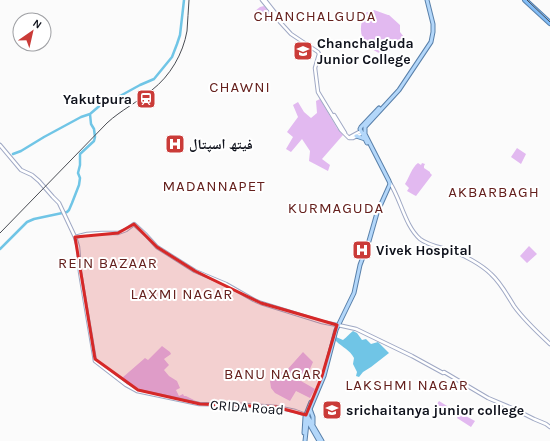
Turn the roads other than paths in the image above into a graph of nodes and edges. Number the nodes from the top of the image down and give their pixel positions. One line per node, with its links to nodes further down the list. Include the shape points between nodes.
1 (264, 0): 6 (main road, via 292,33 320,53 317,68 319,92); 6 (main road, via 291,34 318,52 315,68 318,92)
2 (427, 0): 7 (main road, via 430,39 397,90 362,127); 7 (main road, via 433,24 431,42 399,90)
3 (526, 0): 4 (highway); 5 (highway)
4 (550, 20)
5 (550, 23)
6 (343, 131): 7 (main road, via 350,137); 8 (main road, via 349,138)
7 (363, 131): 8 (main road); 9 (main road); 11 (main road)
8 (356, 136): 9 (main road)
9 (365, 139): 11 (main road)
10 (0, 145): 12 (main road, via 21,170 39,181 59,203)
11 (389, 183): 13 (main road, via 352,295); 14 (main road, via 415,234 423,241 453,251 480,265 502,286 514,307)
12 (75, 237): 13 (main road, via 94,233 118,233 134,224 157,247 195,271 226,284 254,300); 17 (main road, CRIDA Road, via 95,361 135,389 200,404 276,407)
13 (337, 325): 15 (main road); 19 (main road, via 356,329 444,372 488,398)
14 (550, 344)
15 (326, 365): 16 (main road); 17 (main road)
16 (310, 409): 17 (main road); 18 (main road)
17 (307, 416): 18 (main road); 20 (main road); 21 (main road)
18 (313, 426): 21 (main road)
19 (550, 427)
20 (304, 441)
21 (320, 441)

